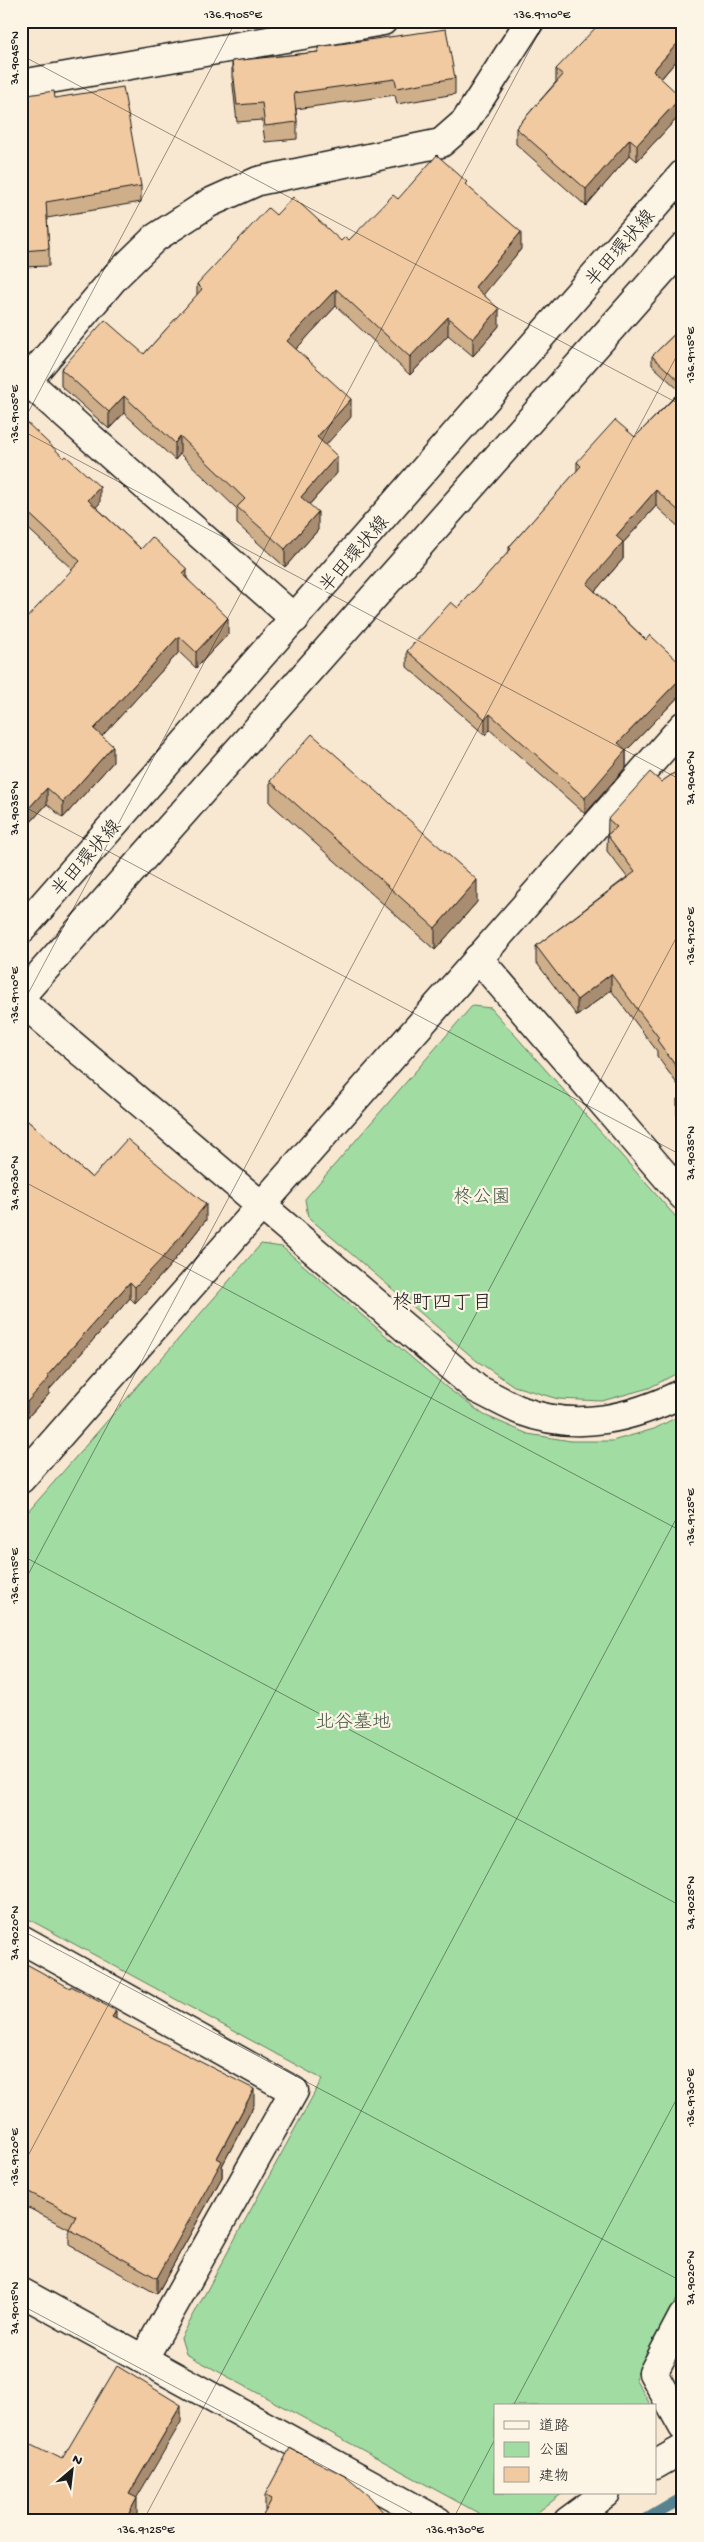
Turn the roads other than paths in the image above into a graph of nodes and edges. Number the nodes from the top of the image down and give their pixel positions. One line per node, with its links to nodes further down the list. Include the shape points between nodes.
1 (383, 21): 3 (street)
2 (530, 21): 6 (street, via 464,122 441,143 258,181 209,203 155,238 122,270)
3 (21, 84)
4 (683, 174): 7 (street, 半田環状線)
5 (683, 247): 11 (street)
6 (24, 384): 7 (street)
7 (294, 619): 9 (street, 半田環状線)
8 (683, 726): 10 (street)
9 (21, 930)
10 (478, 958): 13 (street); 14 (street)
11 (21, 996)
12 (21, 1000): 14 (street)
13 (683, 1196)
14 (260, 1206): 15 (street, via 477,1389 523,1412 577,1423 630,1415); 16 (street)
15 (683, 1392)
16 (21, 1479)
17 (21, 1939): 20 (street, via 294,2090)
18 (21, 2292): 20 (street)
19 (683, 2316): 21 (street, via 653,2374)
20 (144, 2358): 25 (street)
21 (683, 2427)
22 (683, 2450): 23 (street)
23 (656, 2464)
24 (605, 2494): 26 (street)
25 (438, 2521)
26 (568, 2521)

